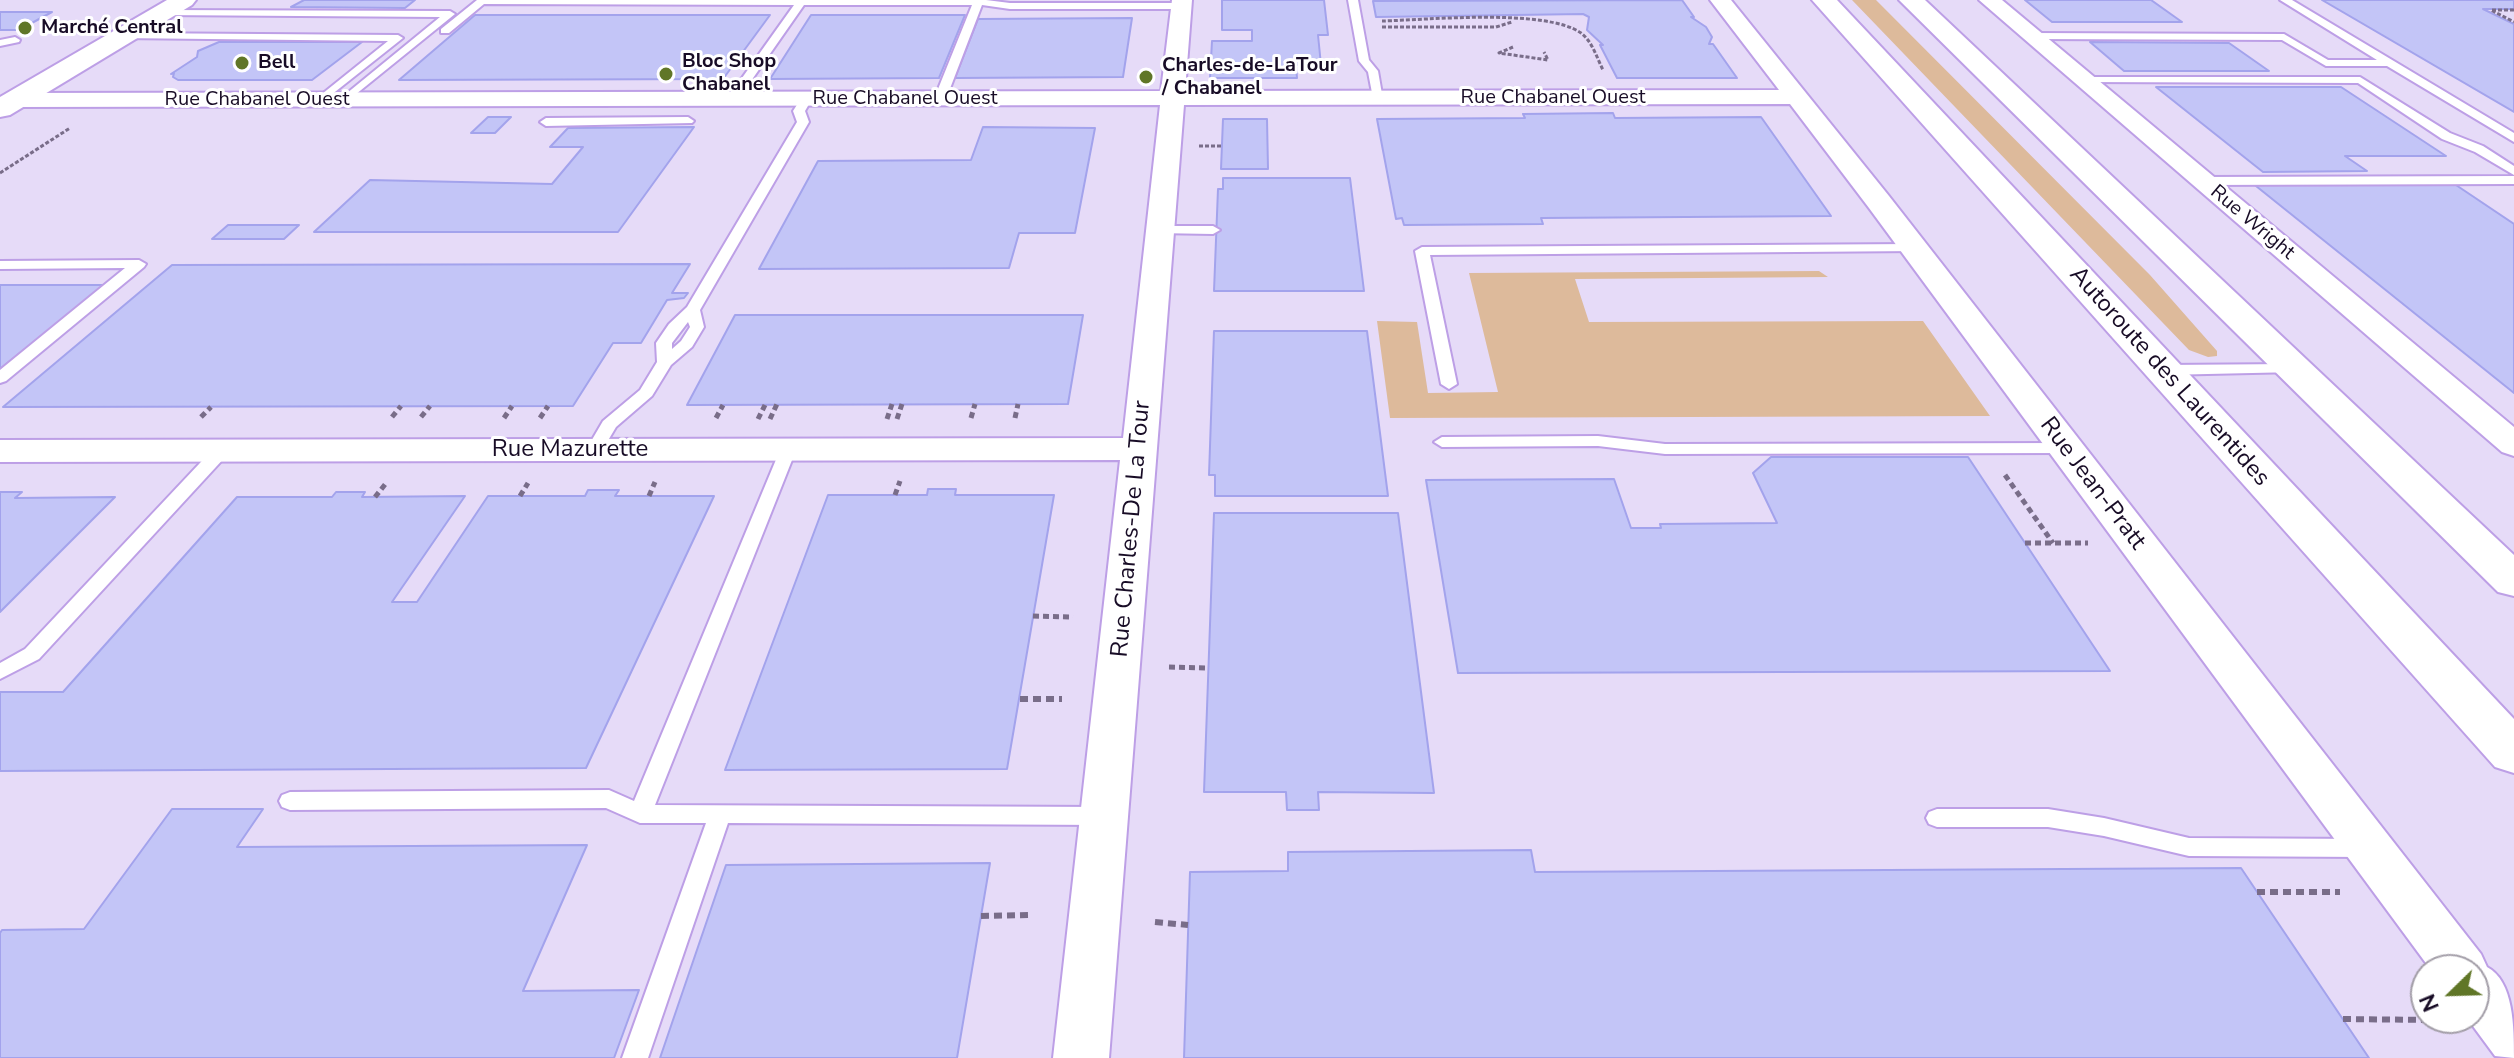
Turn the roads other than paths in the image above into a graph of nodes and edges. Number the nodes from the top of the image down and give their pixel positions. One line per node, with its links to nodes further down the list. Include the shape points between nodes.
1 (483, 0): 8 (lane); 14 (lane)
2 (1353, 0): 21 (lane, via 1364,61 1373,71)
3 (1720, 0): 20 (street, Rue Jean-Pratt)
4 (1824, 0): 39 (main road, Autoroute des Laurentides)
5 (1911, 0): 38 (main road)
6 (1989, 0): 16 (street, Rue Wright)
7 (2285, 0): 18 (lane)
8 (801, 2): 9 (lane); 22 (lane)
9 (978, 2): 10 (lane); 24 (lane)
10 (998, 2): 11 (lane)
11 (1181, 3): 25 (street, Rue Charles-De La Tour)
12 (173, 7): 13 (lane); 17 (main road)
13 (450, 14): 14 (lane); 26 (lane)
14 (466, 14): 26 (lane)
15 (2273, 25): 16 (lane)
16 (2025, 31): 18 (lane, via 2284,37 2326,63); 19 (street, Rue Wright)
17 (123, 36): 26 (lane, via 398,38); 27 (main road)
18 (2390, 63): 30 (lane)
19 (2084, 80): 31 (lane, via 2360,80 2446,136); 33 (street, Rue Wright)
20 (1795, 97): 21 (street, Rue Chabanel Ouest); 36 (street, Rue Jean-Pratt)
21 (1379, 98): 25 (street, Rue Chabanel Ouest)
22 (733, 99): 23 (street, Rue Chabanel Ouest); 26 (street, Rue Chabanel Ouest)
23 (806, 99): 24 (street, Rue Chabanel Ouest); 46 (lane, via 799,111 803,122 693,310 664,343 665,362 650,389 612,420)
24 (940, 99): 25 (street, Rue Chabanel Ouest)
25 (1172, 99): 34 (street, Rue Charles-De La Tour)
26 (343, 100): 27 (street, Rue Chabanel Ouest)
27 (7, 105)
28 (688, 121): 29 (lane)
29 (546, 122)
30 (2514, 138)
31 (2514, 171)
32 (2514, 180): 33 (lane)
33 (2202, 181): 42 (street, Rue Wright)
34 (1160, 230): 35 (lane); 45 (street, Rue Charles-De La Tour)
35 (1213, 230)
36 (1914, 248): 41 (lane, via 1422,251); 44 (street, Rue Jean-Pratt)
37 (0, 265): 40 (lane, via 139,264)
38 (2292, 369): 39 (lane); 50 (main road)
39 (2163, 370): 52 (main road, Autoroute des Laurentides)
40 (0, 378)
41 (1449, 384)
42 (2507, 433)
43 (1442, 442): 44 (lane, via 1598,441 1665,449)
44 (2064, 448): 58 (street, Rue Jean-Pratt)
45 (1140, 449): 47 (street, Rue Mazurette); 56 (street, Rue Charles-De La Tour)
46 (594, 450): 47 (street, Rue Mazurette); 49 (street, Rue Mazurette)
47 (788, 450): 54 (lane)
48 (0, 451): 49 (street, Rue Mazurette)
49 (221, 451): 51 (lane, via 32,654)
50 (2514, 581)
51 (0, 672)
52 (2514, 753)
53 (290, 801): 54 (lane, via 609,799)
54 (640, 814): 55 (lane)
55 (720, 815): 56 (lane); 62 (lane)
56 (1105, 816): 63 (street, Rue Charles-De La Tour)
57 (1937, 818): 58 (lane, via 2048,818 2189,847)
58 (2369, 848): 59 (street, Rue Jean-Pratt)
59 (2450, 954)
60 (2490, 1007): 61 (street)
61 (2514, 1038)
62 (635, 1058)
63 (1081, 1058)

